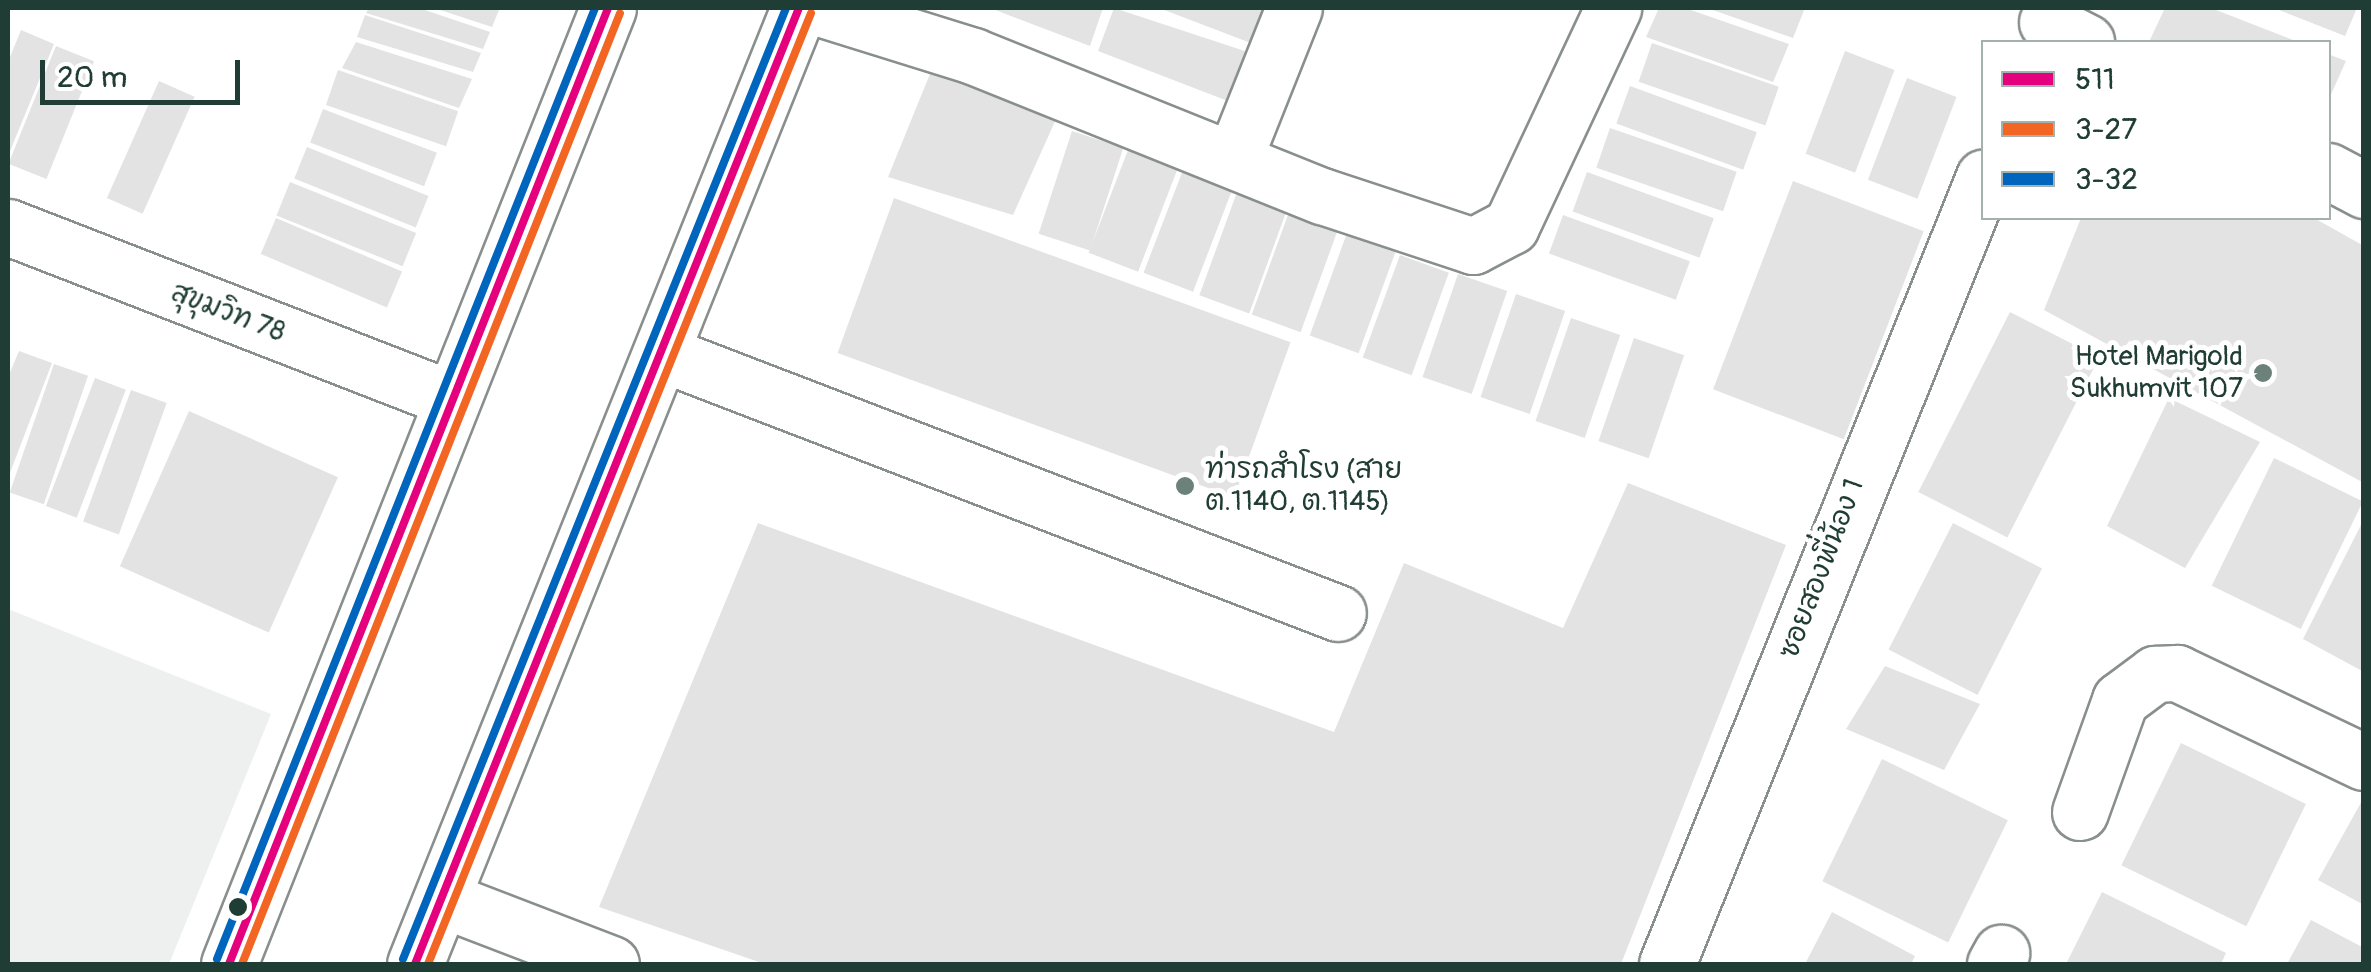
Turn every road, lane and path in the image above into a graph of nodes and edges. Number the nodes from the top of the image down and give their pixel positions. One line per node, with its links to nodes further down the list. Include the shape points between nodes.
1 (608, 8): 12 (main road)
2 (799, 8): 11 (main road)
3 (819, 8): 6 (main road, via 974,56)
4 (1294, 8): 6 (main road)
5 (1614, 8): 6 (main road, via 1510,226 1473,246 1322,196)
6 (1235, 156)
7 (2331, 173): 9 (main road)
8 (1981, 184): 20 (main road, ซอยสองพี่น้อง 1)
9 (2364, 190)
10 (8, 227): 12 (main road, สุขุมวิท 78)
11 (661, 353): 13 (main road); 16 (main road)
12 (449, 398): 17 (main road)
13 (1338, 613)
14 (2364, 762): 15 (main road, via 2177,673 2155,674 2120,700)
15 (2080, 812)
16 (442, 899): 18 (main road); 19 (main road)
17 (229, 964)
18 (416, 964)
19 (611, 964)
20 (1667, 964)

